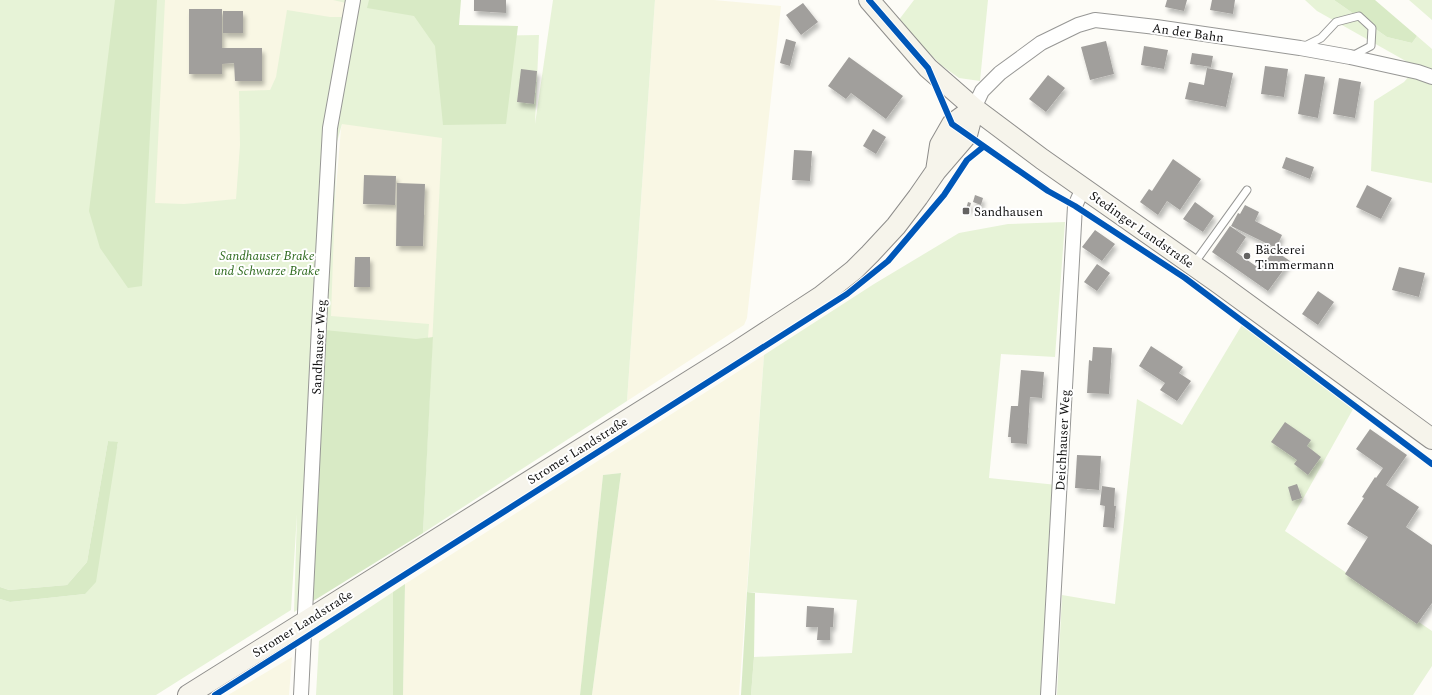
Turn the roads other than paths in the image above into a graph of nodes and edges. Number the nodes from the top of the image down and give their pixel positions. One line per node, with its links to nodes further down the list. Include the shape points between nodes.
1 (353, 0): 11 (street, Sandhauser Weg, via 330,128)
2 (869, 0): 6 (main road, Stedinger Landstraße, via 928,68)
3 (1300, 48): 4 (street, An der Bahn); 4 (lane, via 1321,38 1336,22 1359,16 1372,28 1371,46); 6 (street, An der Bahn, via 1095,20 1078,25 1035,48 1000,72 982,91)
4 (1350, 57): 5 (street, An der Bahn)
5 (1432, 77)
6 (974, 108): 7 (main road, Stedinger Landstraße); 11 (main road, Stromer Landstraße, via 967,135 891,231 854,270 820,297)
7 (1083, 188): 9 (main road, Stedinger Landstraße); 14 (street, Deichhauser Weg, via 1075,206)
8 (1247, 190): 9 (lane)
9 (1193, 266): 10 (main road, Stedinger Landstraße)
10 (1432, 439)
11 (306, 620): 12 (main road, Stromer Landstraße); 13 (street, Sandhauser Weg)
12 (188, 695)
13 (302, 695)
14 (1048, 695)

